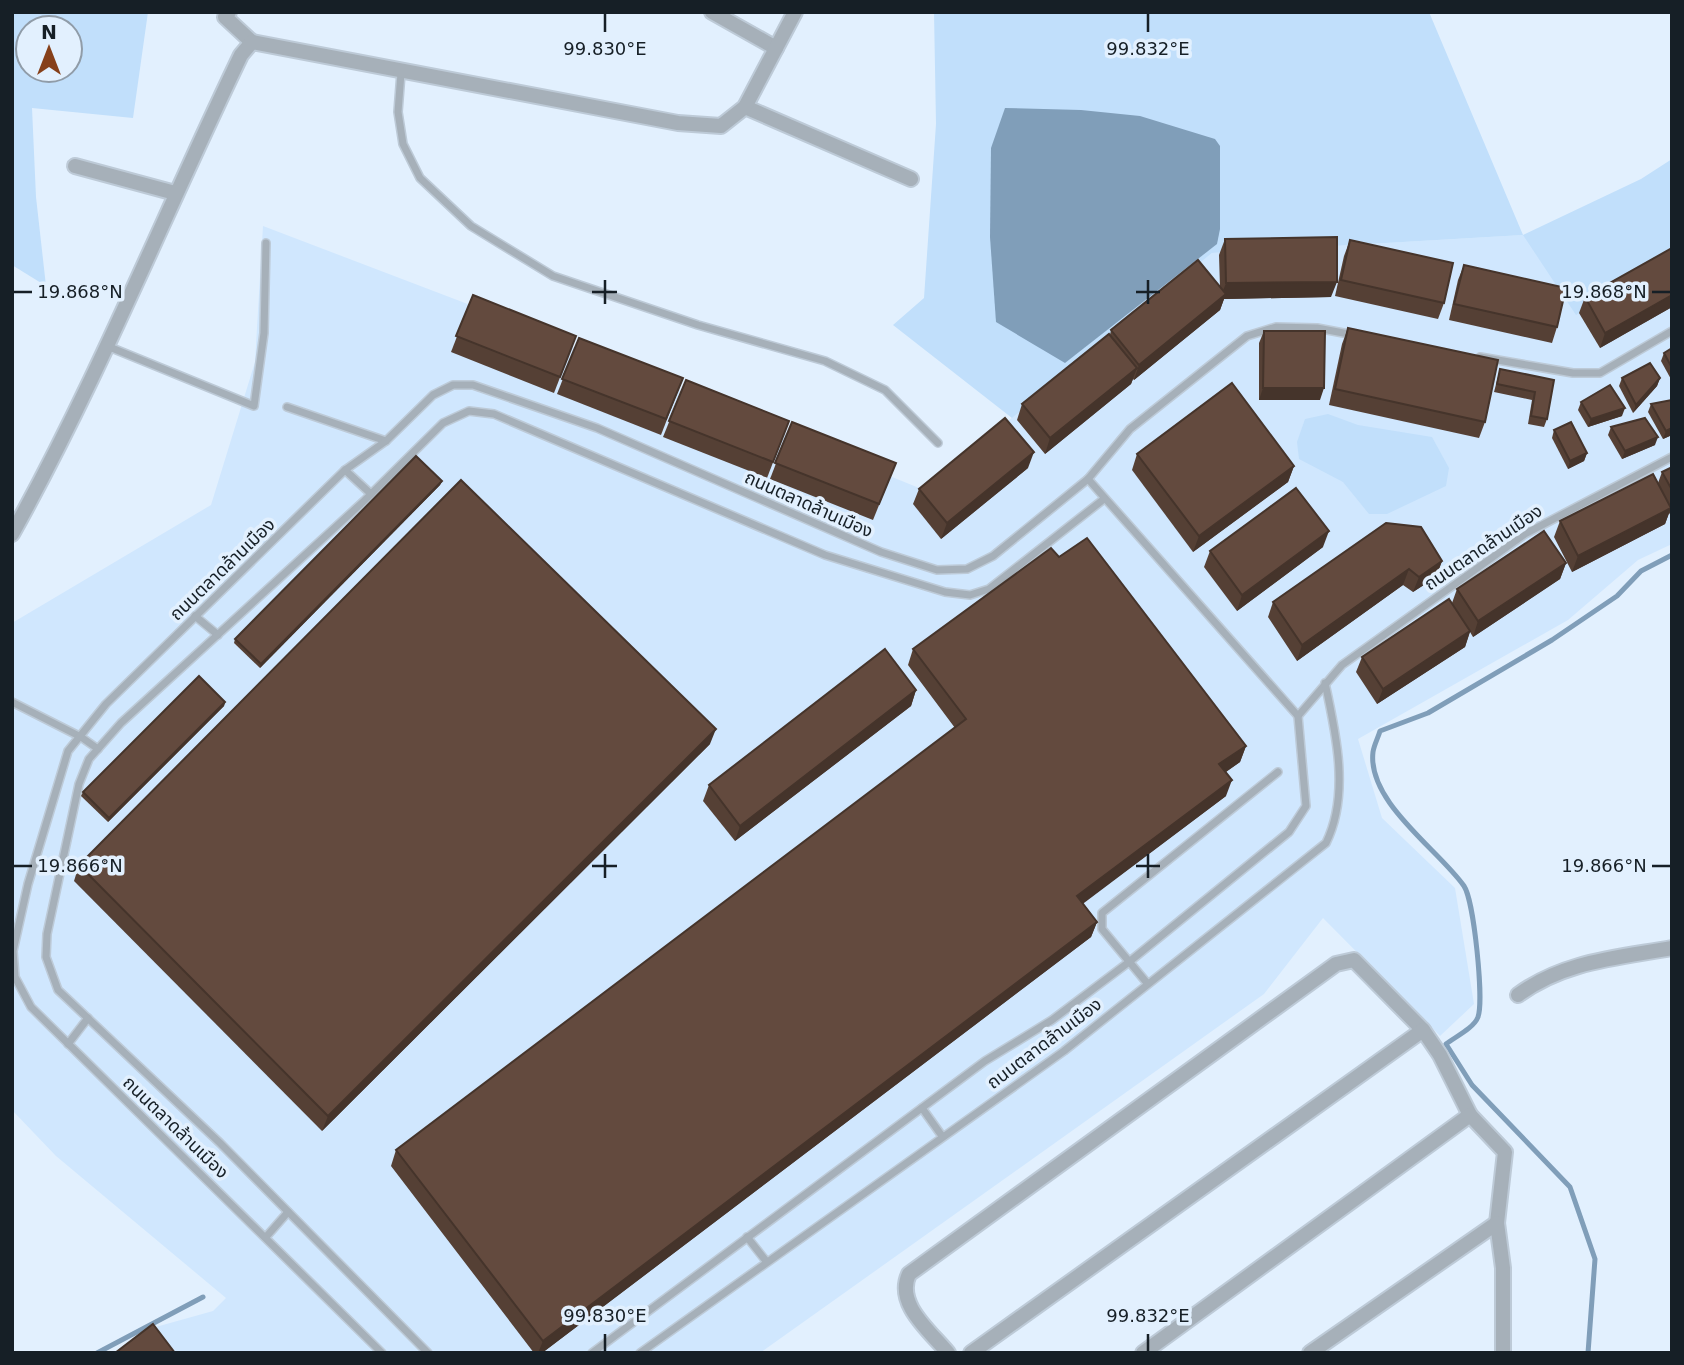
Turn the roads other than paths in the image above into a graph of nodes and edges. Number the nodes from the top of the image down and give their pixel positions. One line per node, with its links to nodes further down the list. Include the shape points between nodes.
1 (712, 12): 5 (street)
2 (795, 12): 5 (street)
3 (223, 14): 4 (street)
4 (252, 42): 6 (street); 10 (street, via 241,55)
5 (776, 48): 7 (street)
6 (401, 73): 7 (street, via 678,123 721,126); 18 (lane, via 398,112 403,144 420,178 471,226 553,276 698,326 825,361 885,390)
7 (745, 107): 9 (street)
8 (75, 166): 10 (street)
9 (912, 179)
10 (175, 193): 14 (street)
11 (266, 243): 14 (lane, via 264,334 254,406)
12 (1672, 331): 15 (lane, via 1600,373 1573,373)
13 (1357, 335): 21 (lane, ถนนตลาดล้านเมือง, via 1276,327 1247,335 1130,429)
14 (107, 346): 24 (street)
15 (1465, 354)
16 (287, 407): 17 (lane)
17 (386, 441): 20 (lane, ถนนตลาดล้านเมือง); 21 (lane, ถนนตลาดล้านเมือง, via 433,395 453,385 488,387 597,428 881,552 937,569 967,569 993,556)
18 (938, 443)
19 (1672, 457): 27 (lane, ถนนตลาดล้านเมือง, via 1525,534 1342,665)
20 (345, 470): 22 (lane); 25 (lane, ถนนตลาดล้านเมือง)
21 (1088, 479): 23 (lane)
22 (372, 494): 23 (lane, ถนนตลาดล้านเมือง, via 449,419 469,411 494,414 825,555 945,593 970,595 989,589); 26 (lane, ถนนตลาดล้านเมือง)
23 (1104, 499): 29 (lane)
24 (12, 534)
25 (195, 616): 26 (lane); 30 (lane, ถนนตลาดล้านเมือง, via 106,704)
26 (218, 635): 31 (lane, ถนนตลาดล้านเมือง)
27 (1325, 683): 29 (lane, ถนนตลาดล้านเมือง); 35 (lane, ถนนตลาดล้านเมือง, via 1334,727 1338,790 1336,823 1326,843)
28 (12, 702): 30 (lane)
29 (1298, 716): 34 (lane, ถนนตลาดล้านเมือง, via 1306,806 1289,832)
30 (81, 737): 31 (lane); 39 (lane, ถนนตลาดล้านเมือง, via 68,751 57,781 13,951 15,977 31,1007)
31 (98, 749): 37 (lane, ถนนตลาดล้านเมือง, via 79,784 46,957 58,990)
32 (1278, 772): 34 (lane, via 1102,913 1102,929)
33 (1672, 948): 36 (street, via 1569,967 1541,978)
34 (1129, 962): 35 (lane); 40 (lane, ถนนตลาดล้านเมือง)
35 (1147, 983): 42 (lane, ถนนตลาดล้านเมือง, via 1064,1051)
36 (1518, 995)
37 (88, 1018): 39 (lane); 43 (lane, ถนนตลาดล้านเมือง)
38 (1423, 1030): 41 (street); 53 (street, via 1354,960 1336,964 909,1274 907,1302); 54 (street)
39 (68, 1044): 45 (lane, ถนนตลาดล้านเมือง)
40 (922, 1108): 42 (lane); 46 (lane, ถนนตลาดล้านเมือง)
41 (1470, 1115): 44 (street, via 1505,1152); 55 (street)
42 (943, 1136): 47 (lane, ถนนตลาดล้านเมือง)
43 (288, 1212): 45 (lane); 50 (lane, ถนนตลาดล้านเมือง)
44 (1497, 1223): 48 (street, via 1503,1268); 56 (street)
45 (265, 1237): 49 (lane, ถนนตลาดล้านเมือง)
46 (747, 1237): 47 (lane); 51 (lane, ถนนตลาดล้านเมือง)
47 (766, 1262): 52 (lane, ถนนตลาดล้านเมือง)
48 (1503, 1348): 57 (street)
49 (382, 1353)
50 (428, 1353)
51 (592, 1353)
52 (640, 1353)
53 (947, 1353)
54 (971, 1353)
55 (1143, 1353)
56 (1310, 1353)
57 (1489, 1353)

